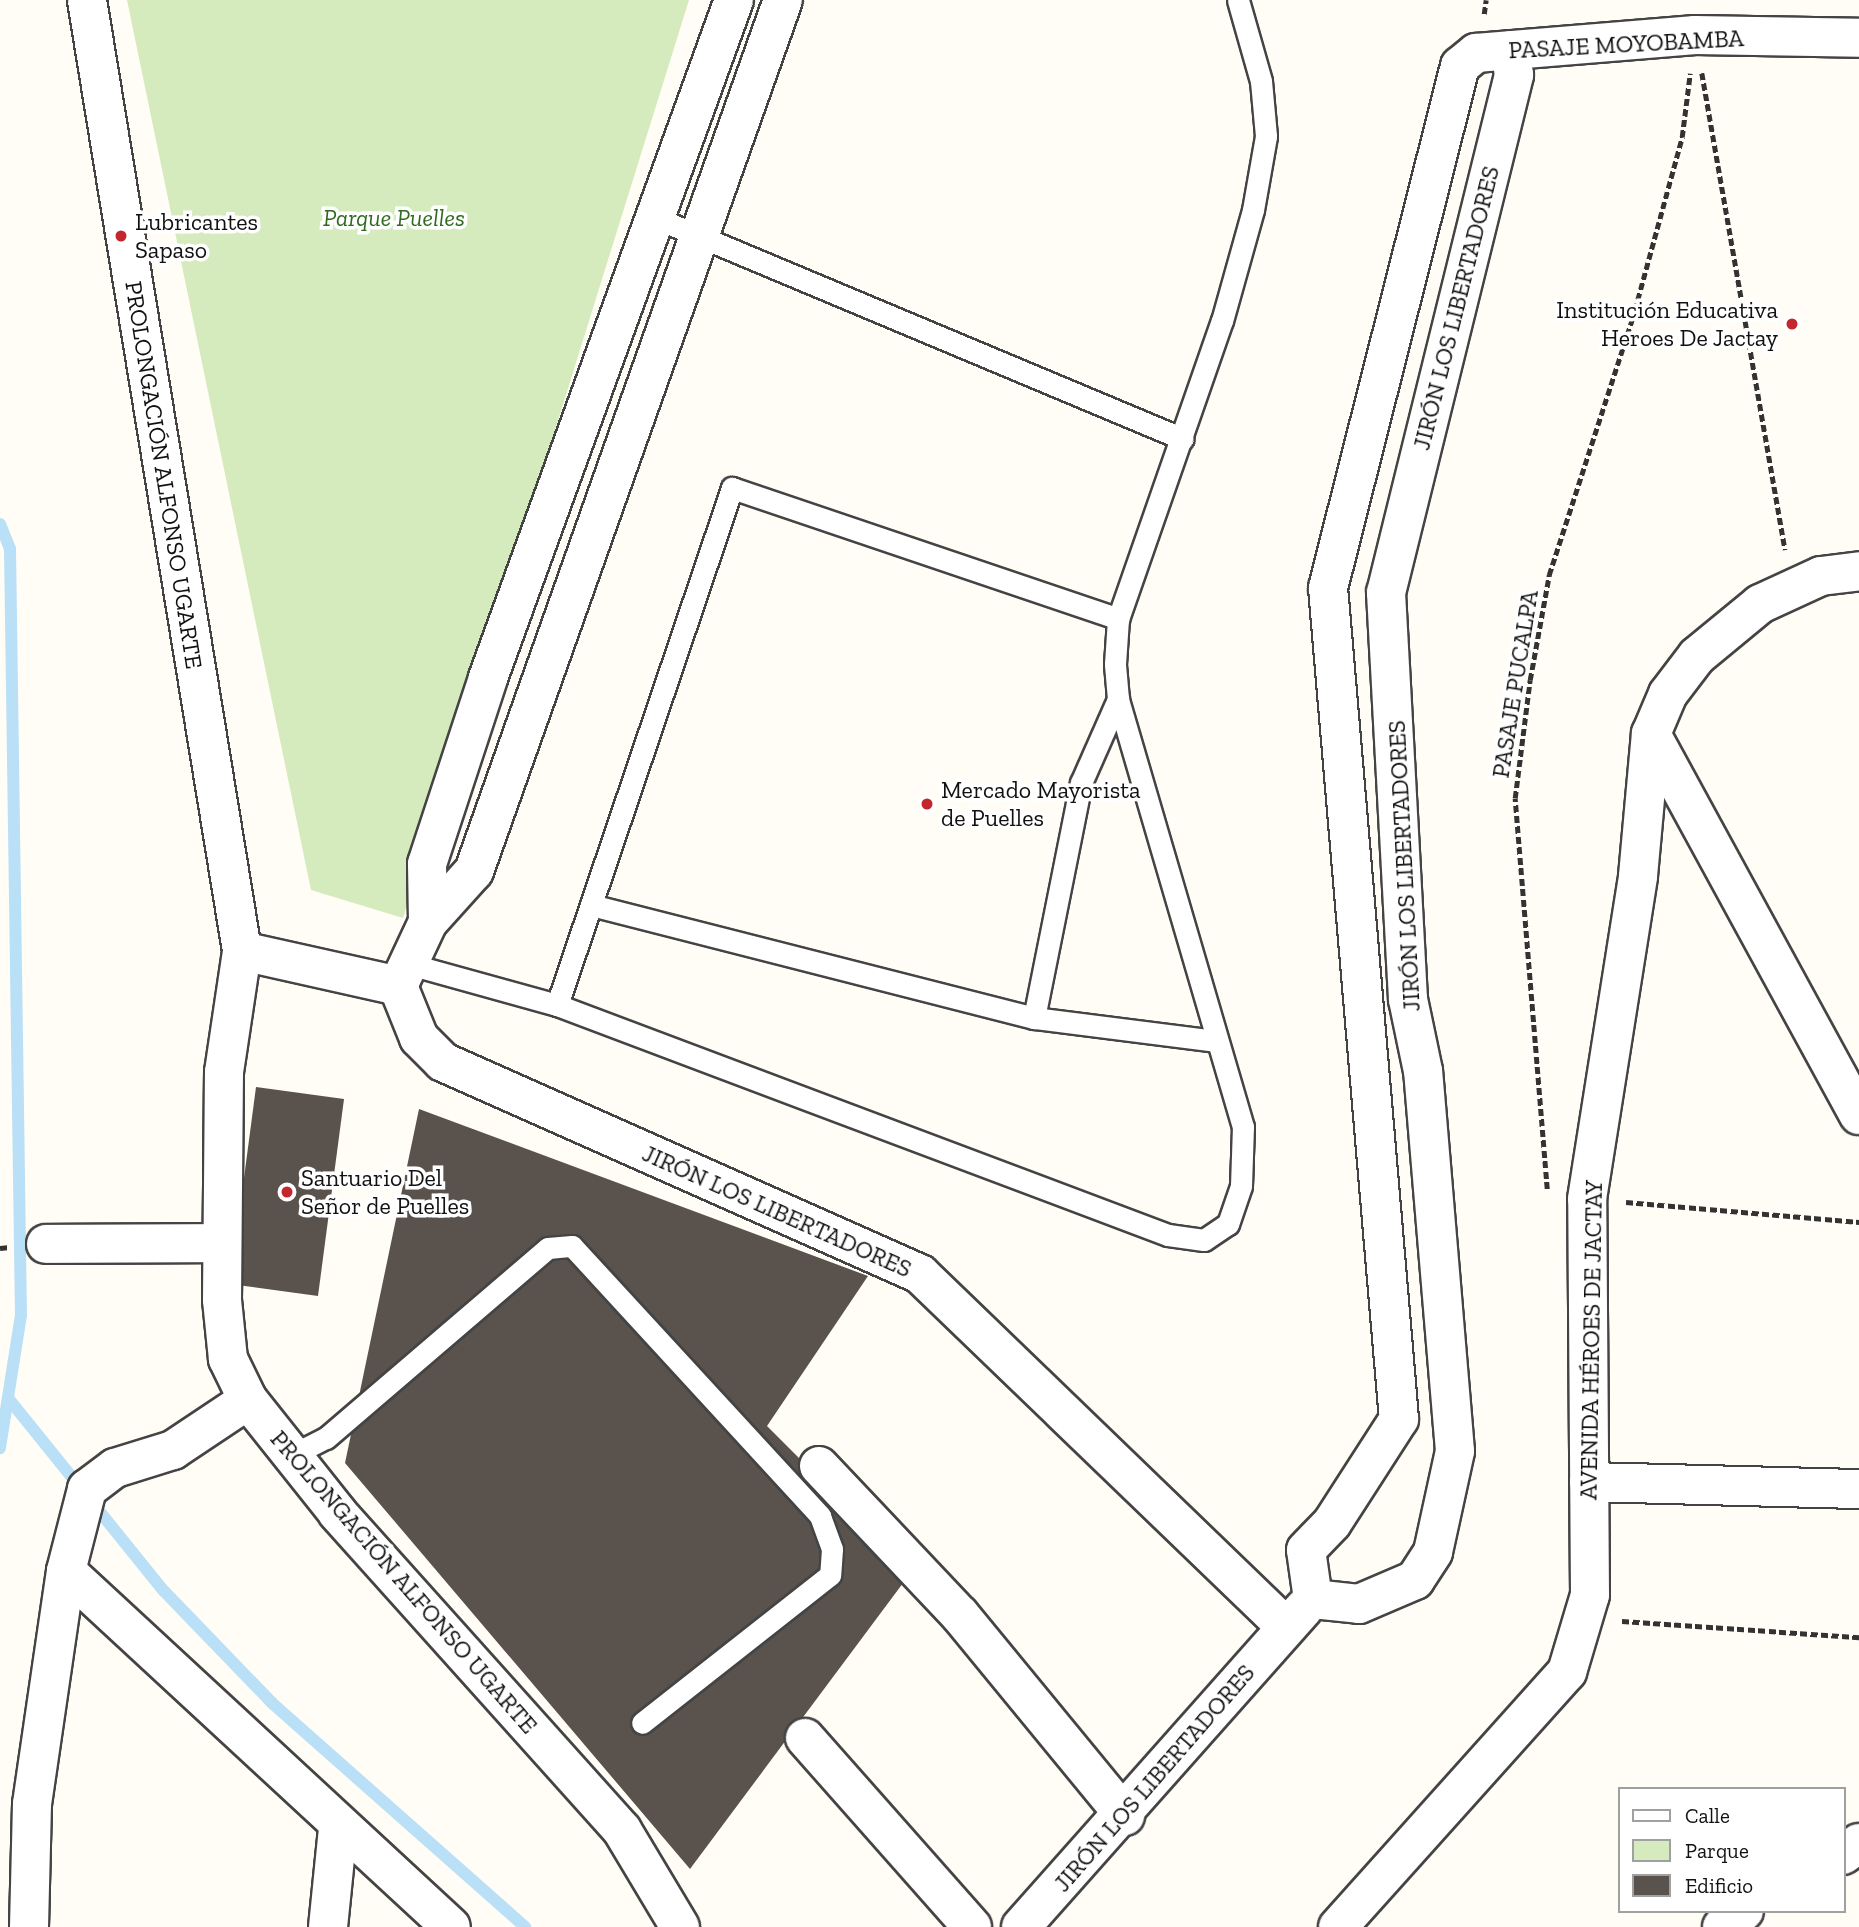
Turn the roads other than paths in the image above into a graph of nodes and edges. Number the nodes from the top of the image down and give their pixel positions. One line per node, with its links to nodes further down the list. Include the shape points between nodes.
1 (87, 0): 16 (street, PROLONGACIÓN ALFONSO UGARTE)
2 (734, 0): 7 (street)
3 (783, 0): 8 (street)
4 (1238, 0): 9 (lane, via 1261,80 1266,136 1246,235)
5 (1859, 38): 6 (street, PASAJE MOYOBAMBA, via 1695,35)
6 (1493, 51): 30 (street, JIRÓN LOS LIBERTADORES, via 1460,66 1424,193 1328,588 1399,1419 1332,1523 1306,1550); 30 (street, JIRÓN LOS LIBERTADORES, via 1514,75 1386,593 1408,999 1423,1070 1455,1451 1433,1552 1415,1580 1359,1604)
7 (656, 218): 8 (lane); 15 (street, via 427,864)
8 (701, 233): 9 (lane); 15 (street, via 474,871)
9 (1183, 439): 11 (lane)
10 (1859, 570): 13 (street, AVENIDA HÉROES DE JACTAY, via 1821,576 1760,604 1697,656 1668,694)
11 (1118, 618): 12 (lane); 14 (lane, via 732,488)
12 (1118, 699): 19 (lane, via 1081,783); 20 (lane)
13 (1651, 734): 21 (street); 27 (street, AVENIDA HÉROES DE JACTAY, via 1638,876 1587,1199)
14 (591, 905): 18 (lane); 19 (lane)
15 (428, 922): 17 (street)
16 (242, 951): 17 (street); 22 (street, PROLONGACIÓN ALFONSO UGARTE, via 224,1073)
17 (403, 975): 18 (lane); 31 (street, JIRÓN LOS LIBERTADORES, via 419,1038 443,1062 920,1274)
18 (557, 1005): 20 (lane, via 1168,1235 1204,1240 1228,1224 1241,1186 1243,1128)
19 (1034, 1018): 20 (lane)
20 (1217, 1041)
21 (1855, 1099)
22 (220, 1242): 23 (street); 24 (street, PROLONGACIÓN ALFONSO UGARTE, via 228,1359)
23 (46, 1244)
24 (248, 1399): 25 (street, PROLONGACIÓN ALFONSO UGARTE); 29 (street, via 183,1444 115,1468 87,1489)
25 (292, 1455): 32 (lane, via 326,1438 548,1248 572,1246 820,1516 832,1549 830,1574); 42 (street, PROLONGACIÓN ALFONSO UGARTE, via 621,1830)
26 (819, 1466): 34 (street, via 960,1615)
27 (1589, 1482): 28 (street); 45 (street, AVENIDA HÉROES DE JACTAY, via 1590,1595 1567,1672)
28 (1859, 1489)
29 (66, 1571): 35 (street); 39 (street, via 32,1804)
30 (1313, 1599): 31 (street, JIRÓN LOS LIBERTADORES)
31 (1286, 1627): 34 (street, JIRÓN LOS LIBERTADORES)
32 (642, 1723)
33 (805, 1738): 43 (street)
34 (1125, 1816): 44 (street, JIRÓN LOS LIBERTADORES)
35 (338, 1828): 40 (street); 41 (street)
36 (1859, 1843): 37 (street)
37 (1845, 1854)
38 (1741, 1913): 46 (street)
39 (29, 1927)
40 (328, 1927)
41 (451, 1927)
42 (680, 1927)
43 (972, 1927)
44 (1021, 1927)
45 (1338, 1927)
46 (1721, 1927)

